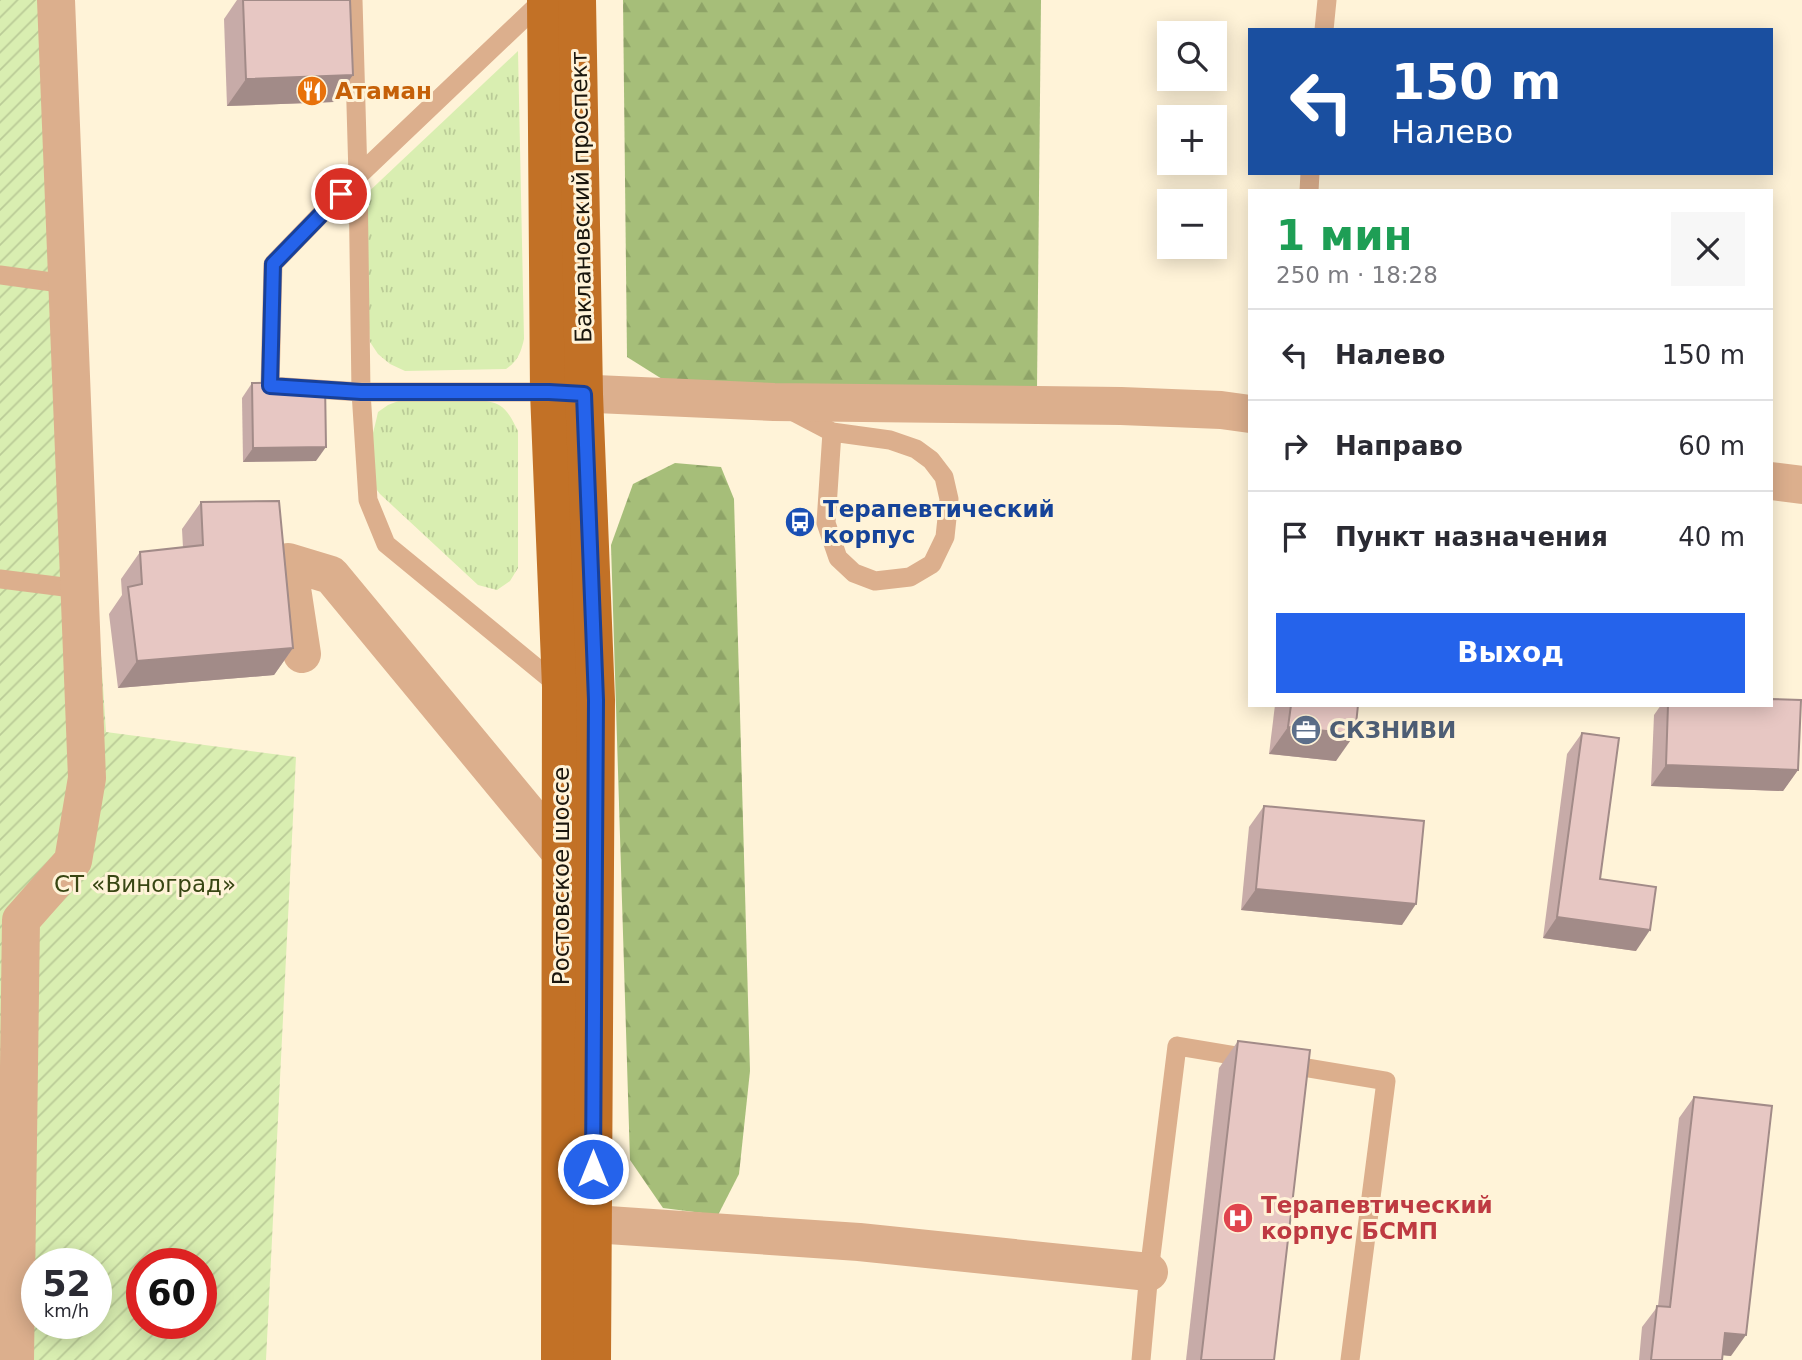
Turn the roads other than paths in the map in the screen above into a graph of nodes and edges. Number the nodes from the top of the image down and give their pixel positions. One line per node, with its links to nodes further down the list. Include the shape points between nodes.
1 (56, 0): 9 (street)
2 (353, 0): 7 (lane)
3 (544, 0): 7 (lane); 11 (main road, Баклановский проспект)
4 (578, 0): 11 (main road, Баклановский проспект)
5 (1327, 0): 6 (lane)
6 (1324, 28)
7 (358, 176): 10 (lane); 10 (lane, via 273,264 270,386)
8 (0, 275): 9 (lane)
9 (67, 284): 18 (street)
10 (361, 392): 11 (lane); 20 (lane, via 368,500 386,544)
11 (566, 393): 12 (street); 20 (main road, Ростовское шоссе); 23 (main road, Ростовское шоссе, via 596,700)
12 (774, 402): 13 (street, via 1121,405); 14 (lane)
13 (1248, 414)
14 (832, 432): 14 (lane, via 826,523 838,558 855,573 875,581 910,577 932,564 945,537 949,499 944,477 916,449 890,440)
15 (1773, 481): 16 (street)
16 (1802, 485)
17 (0, 579): 18 (lane)
18 (79, 589): 22 (street, via 87,778 73,862)
19 (302, 654): 21 (street, via 288,562 331,575)
20 (561, 687): 21 (main road, Ростовское шоссе)
21 (561, 853): 26 (main road, Ростовское шоссе)
22 (10, 918): 25 (street)
23 (593, 1224): 24 (street, via 859,1242); 27 (main road, Ростовское шоссе)
24 (1149, 1272): 28 (lane); 29 (lane, via 1177,1046 1386,1081)
25 (15, 1360)
26 (560, 1360)
27 (592, 1360)
28 (1141, 1360)
29 (1350, 1360)

